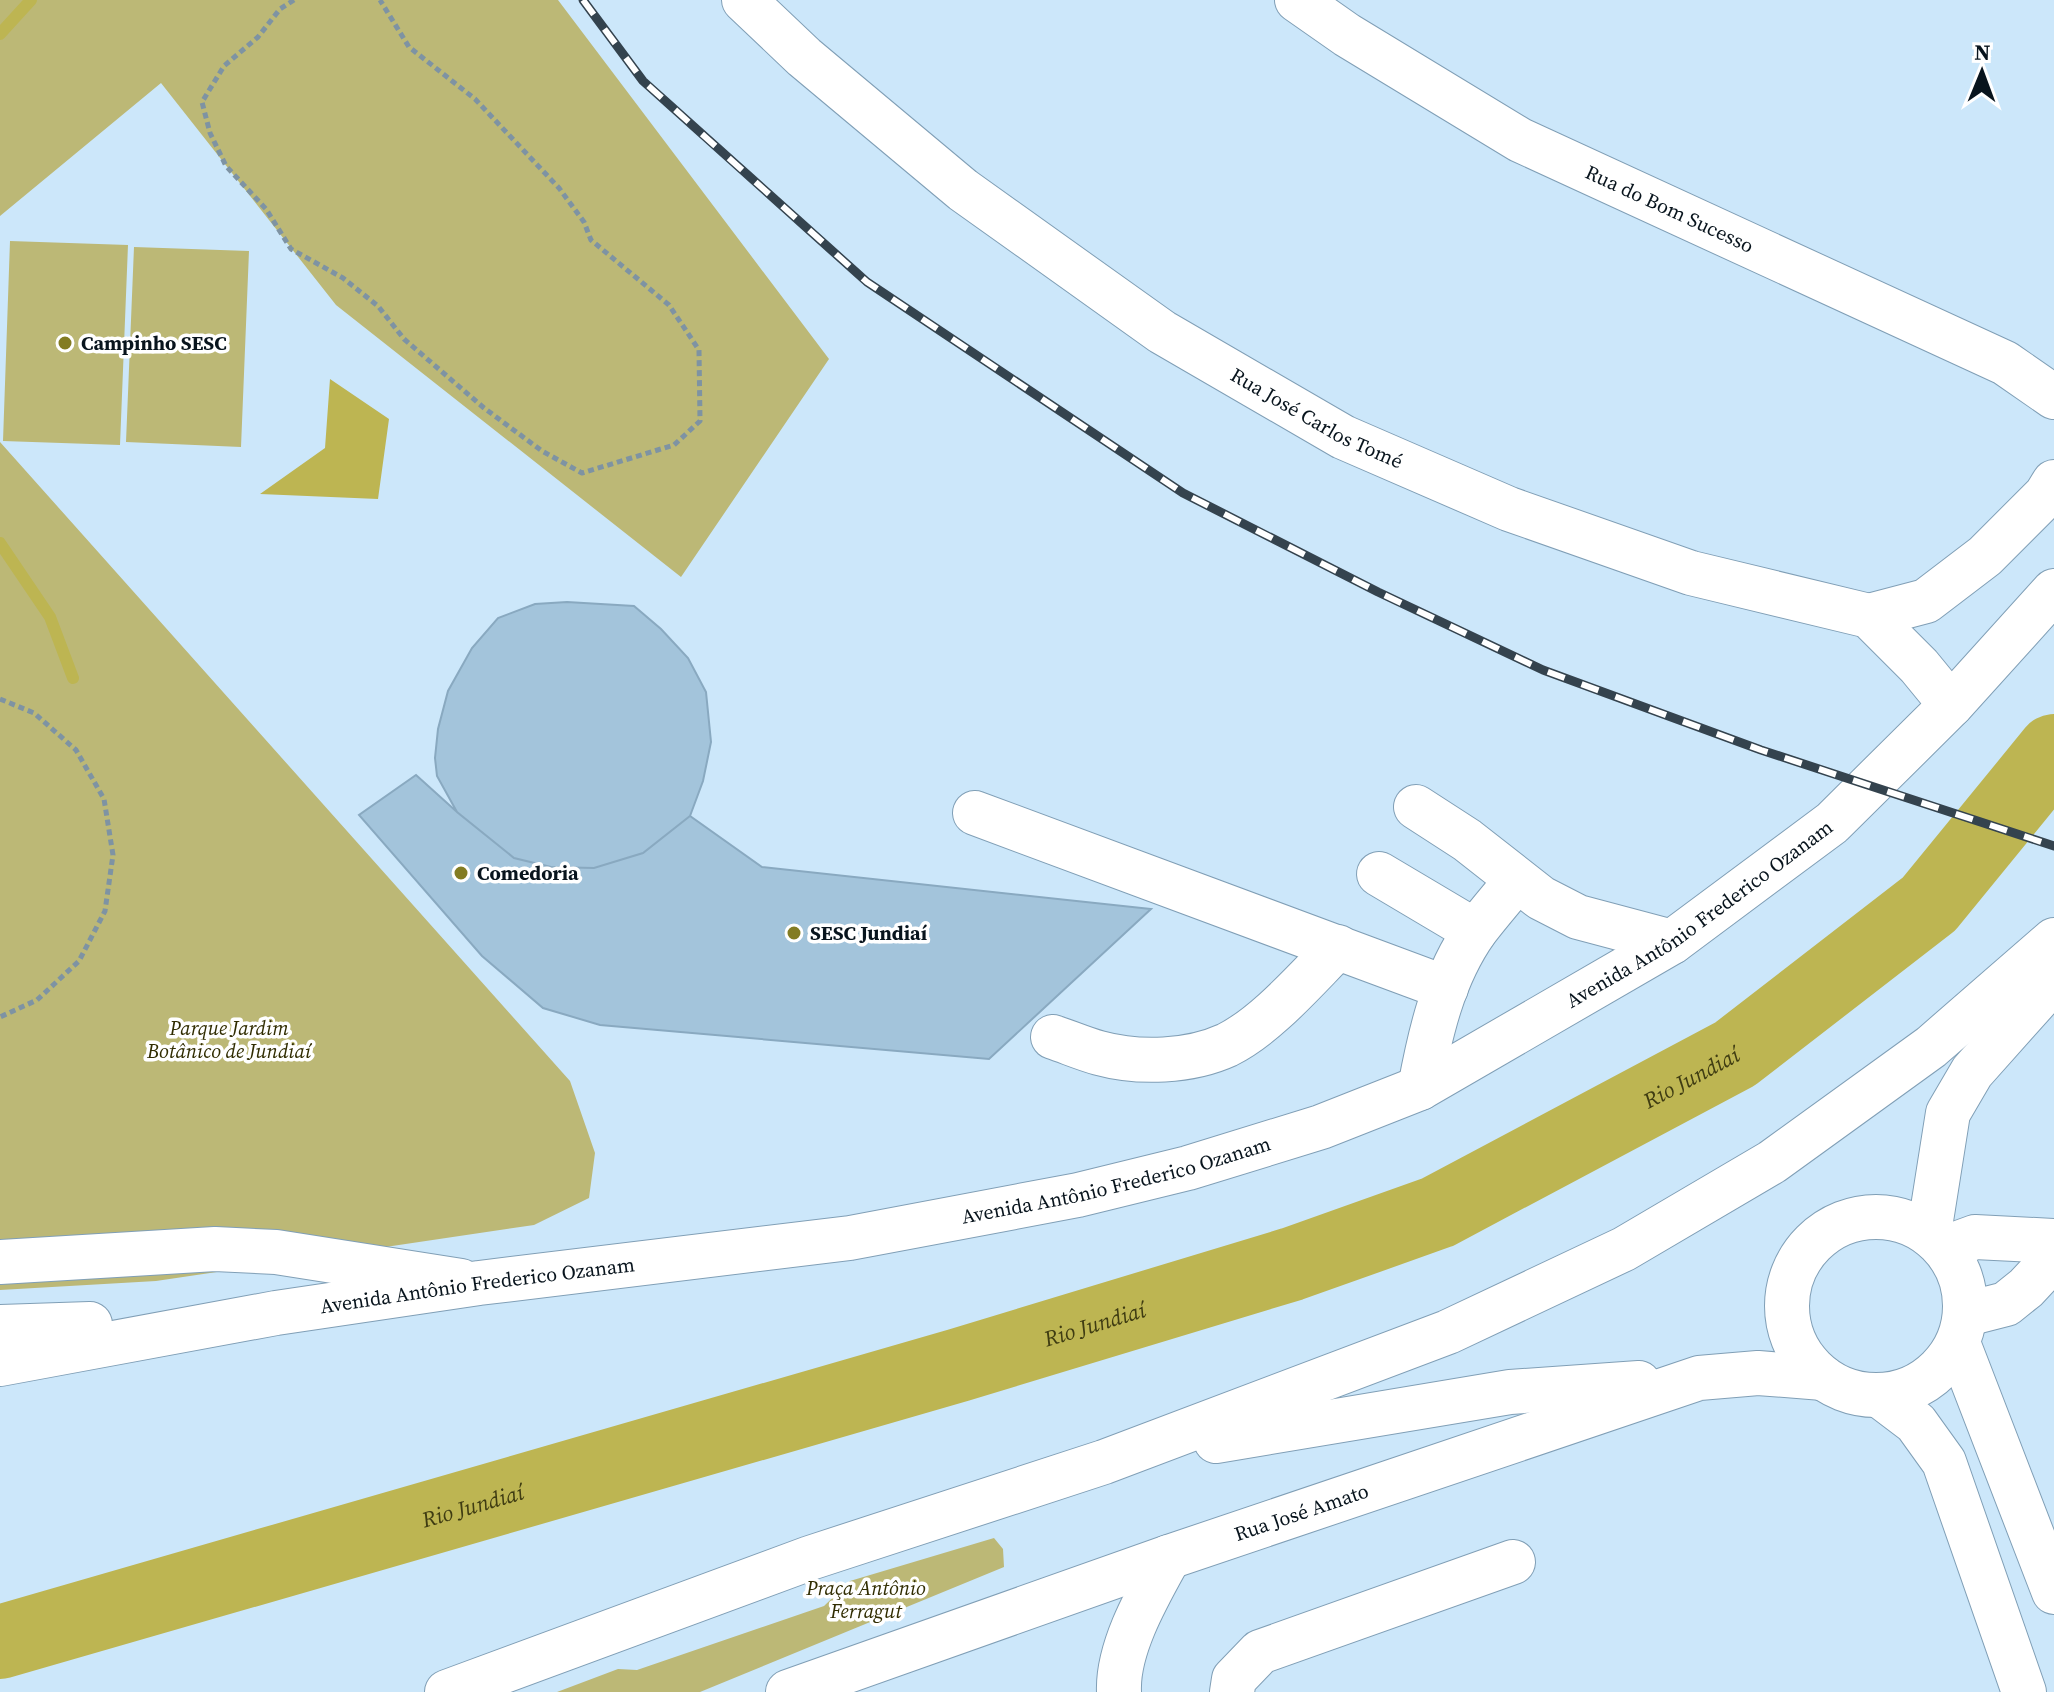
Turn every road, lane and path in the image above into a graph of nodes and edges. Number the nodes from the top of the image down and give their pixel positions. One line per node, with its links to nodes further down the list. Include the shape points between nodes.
1 (294, 0): 2 (path, via 224,66 202,102 226,166 266,209 291,249 343,278 484,408 582,473 674,445 700,421 699,350 677,316 591,240 559,188 475,99 409,47)
2 (380, 0)
3 (744, 0): 8 (main road, Rua José Carlos Tomé, via 963,190 1162,332 1343,437 1509,509 1691,573)
4 (1297, 0): 5 (main road, Rua do Bom Sucesso, via 1520,140 2005,363)
5 (2054, 397)
6 (2054, 482): 8 (main road, via 1985,556 1926,601)
7 (2054, 591): 10 (main road, Avenida Antônio Frederico Ozanam)
8 (1869, 616): 10 (main road)
9 (0, 699): 21 (path, via 34,713 76,750 104,799 113,855 105,911 79,961 37,1000)
10 (1951, 705): 17 (main road, Avenida Antônio Frederico Ozanam, via 1832,823)
11 (1416, 807): 14 (main road)
12 (975, 813): 18 (main road)
13 (1379, 874): 15 (main road)
14 (1516, 881): 15 (main road); 17 (main road, via 1578,917)
15 (1475, 931): 20 (main road)
16 (2054, 940): 36 (main road, via 1931,1047 1772,1162 1624,1249 1448,1332)
17 (1672, 942): 23 (main road, Avenida Antônio Frederico Ozanam)
18 (1338, 947): 20 (main road); 22 (main road, via 1256,1025 1227,1045 1157,1060 1101,1054)
19 (2054, 954): 24 (main road, via 2039,997 1972,1072 1948,1113)
20 (1446, 988): 23 (main road)
21 (0, 1017)
22 (1053, 1037)
23 (1420, 1088): 28 (main road, Avenida Antônio Frederico Ozanam, via 1306,1132 1078,1195 850,1238)
24 (1937, 1241): 25 (main road); 31 (main road, via 1962,1278); 34 (main road, via 1907,1221 1882,1216 1856,1218 1812,1243 1788,1287 1786,1313 1792,1338)
25 (2054, 1241)
26 (2054, 1258): 31 (main road, via 2006,1304)
27 (0, 1262): 28 (main road, via 215,1249 276,1252)
28 (479, 1283): 29 (main road, Avenida Antônio Frederico Ozanam)
29 (276, 1313): 30 (main road); 32 (main road, Avenida Antônio Frederico Ozanam)
30 (0, 1327)
31 (1962, 1329): 35 (main road, via 1939,1370 1912,1388); 39 (main road)
32 (0, 1364)
33 (1699, 1378): 34 (main road, Rua José Amato, via 1758,1373); 36 (main road, via 1510,1392); 37 (main road, Rua José Amato)
34 (1823, 1378): 35 (main road, via 1850,1391)
35 (1879, 1395): 44 (main road, via 1916,1423 1944,1462)
36 (1104, 1462): 41 (main road, via 810,1558)
37 (1169, 1557): 40 (main road, Rua José Amato); 42 (main road, via 1129,1641)
38 (1513, 1562): 43 (main road, via 1260,1652 1234,1679)
39 (2054, 1592)
40 (824, 1688)
41 (447, 1692)
42 (1119, 1692)
43 (1232, 1692)
44 (2024, 1692)

